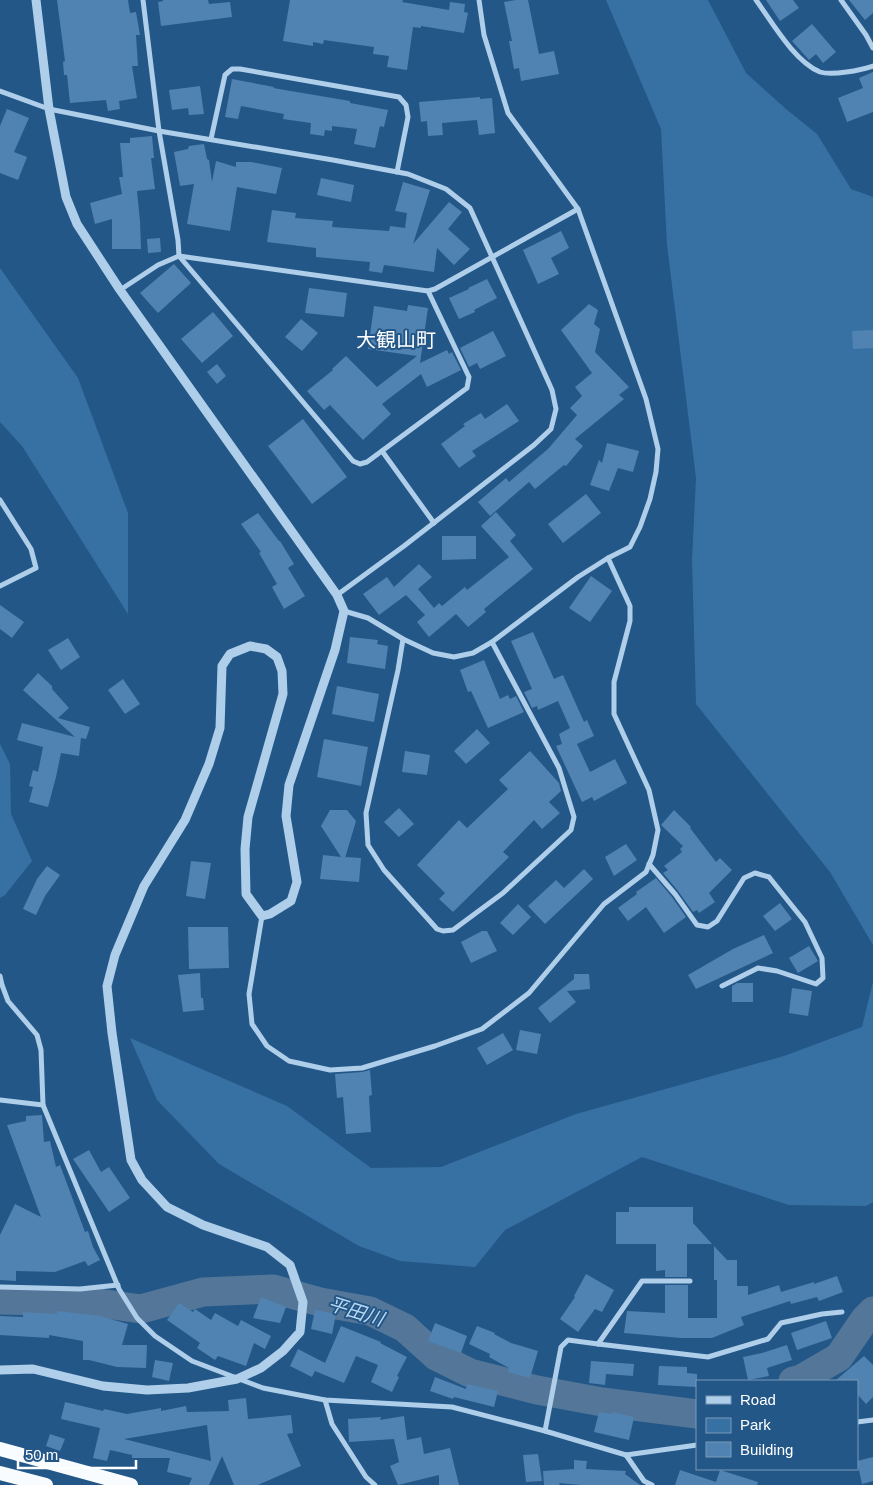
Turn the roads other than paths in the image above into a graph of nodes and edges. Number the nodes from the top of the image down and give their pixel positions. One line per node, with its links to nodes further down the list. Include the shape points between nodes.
1 (36, 0): 9 (street)
2 (143, 0): 10 (street)
3 (479, 0): 13 (street, via 484,35 508,113)
4 (756, 0): 7 (street, via 797,57 820,72 845,73)
5 (841, 0): 6 (street)
6 (873, 48)
7 (873, 66)
8 (0, 91): 9 (street)
9 (50, 110): 10 (street); 16 (street, via 66,197 78,224)
10 (159, 131): 11 (street); 14 (street)
11 (211, 139): 12 (street); 12 (street, via 225,74 232,69 399,97 406,105 408,116)
12 (397, 172): 15 (street, via 446,189 470,208)
13 (578, 209): 15 (street); 21 (street, via 646,399 658,449 650,499 640,527 630,547)
14 (179, 256): 16 (street, via 158,265); 17 (street); 18 (street, via 353,461 367,462)
15 (492, 258): 17 (street); 20 (street, via 552,390 556,409 551,429 534,445)
16 (120, 290): 23 (street)
17 (428, 291): 18 (street, via 469,377 467,388)
18 (382, 451): 20 (street)
19 (0, 500): 22 (street, via 31,549 36,568)
20 (434, 523): 23 (street)
21 (608, 558): 26 (street, via 578,576); 27 (street, via 630,606 630,621 614,682 614,714 649,790 658,830)
22 (0, 586)
23 (336, 595): 24 (street)
24 (344, 611): 25 (street, via 368,618); 28 (street, via 335,650 289,785 286,816 297,882 291,901)
25 (403, 639): 26 (street, via 434,653 454,657 473,653); 26 (street, via 366,813 368,845 384,870 436,929 443,931 453,930 503,894 571,830 574,817 559,768)
26 (492, 642)
27 (649, 864): 28 (street, via 646,872 604,904 529,993 482,1029 362,1068 330,1070 290,1061 267,1046 252,1024 249,994); 30 (street, via 676,894 697,926 708,927 717,921 744,878 755,873 769,877 805,922 822,958 823,978 816,984 758,968)
28 (262, 916): 39 (street, via 246,894 245,849 248,817 283,694 282,671 278,656 266,649 250,646 230,654 222,666 220,728 209,764 185,820 144,886 115,955 107,986 131,1160 142,1180 167,1207 204,1226 267,1247 290,1265 303,1302 300,1332 261,1368)
29 (0, 976): 32 (street, via 8,1001 37,1035 41,1050)
30 (722, 986)
31 (0, 1100): 32 (street)
32 (43, 1105): 34 (street)
33 (690, 1281): 37 (street, via 642,1281)
34 (118, 1285): 35 (street); 39 (street, via 137,1318 155,1336 192,1361)
35 (0, 1287)
36 (842, 1312): 37 (street, via 781,1323 768,1339 708,1357)
37 (598, 1344): 43 (street, via 568,1340 561,1347)
38 (0, 1370): 39 (street, via 33,1368 103,1386 147,1390 188,1388)
39 (237, 1379): 40 (street)
40 (325, 1400): 43 (street, via 452,1407); 50 (street, via 332,1424 366,1477)
41 (873, 1420): 42 (street)
42 (858, 1422)
43 (545, 1431): 46 (street)
44 (696, 1445): 46 (street)
45 (0, 1449): 49 (highway)
46 (626, 1455): 51 (street, via 644,1481)
47 (0, 1473): 48 (highway)
48 (46, 1485)
49 (131, 1485)
50 (375, 1485)
51 (652, 1485)

